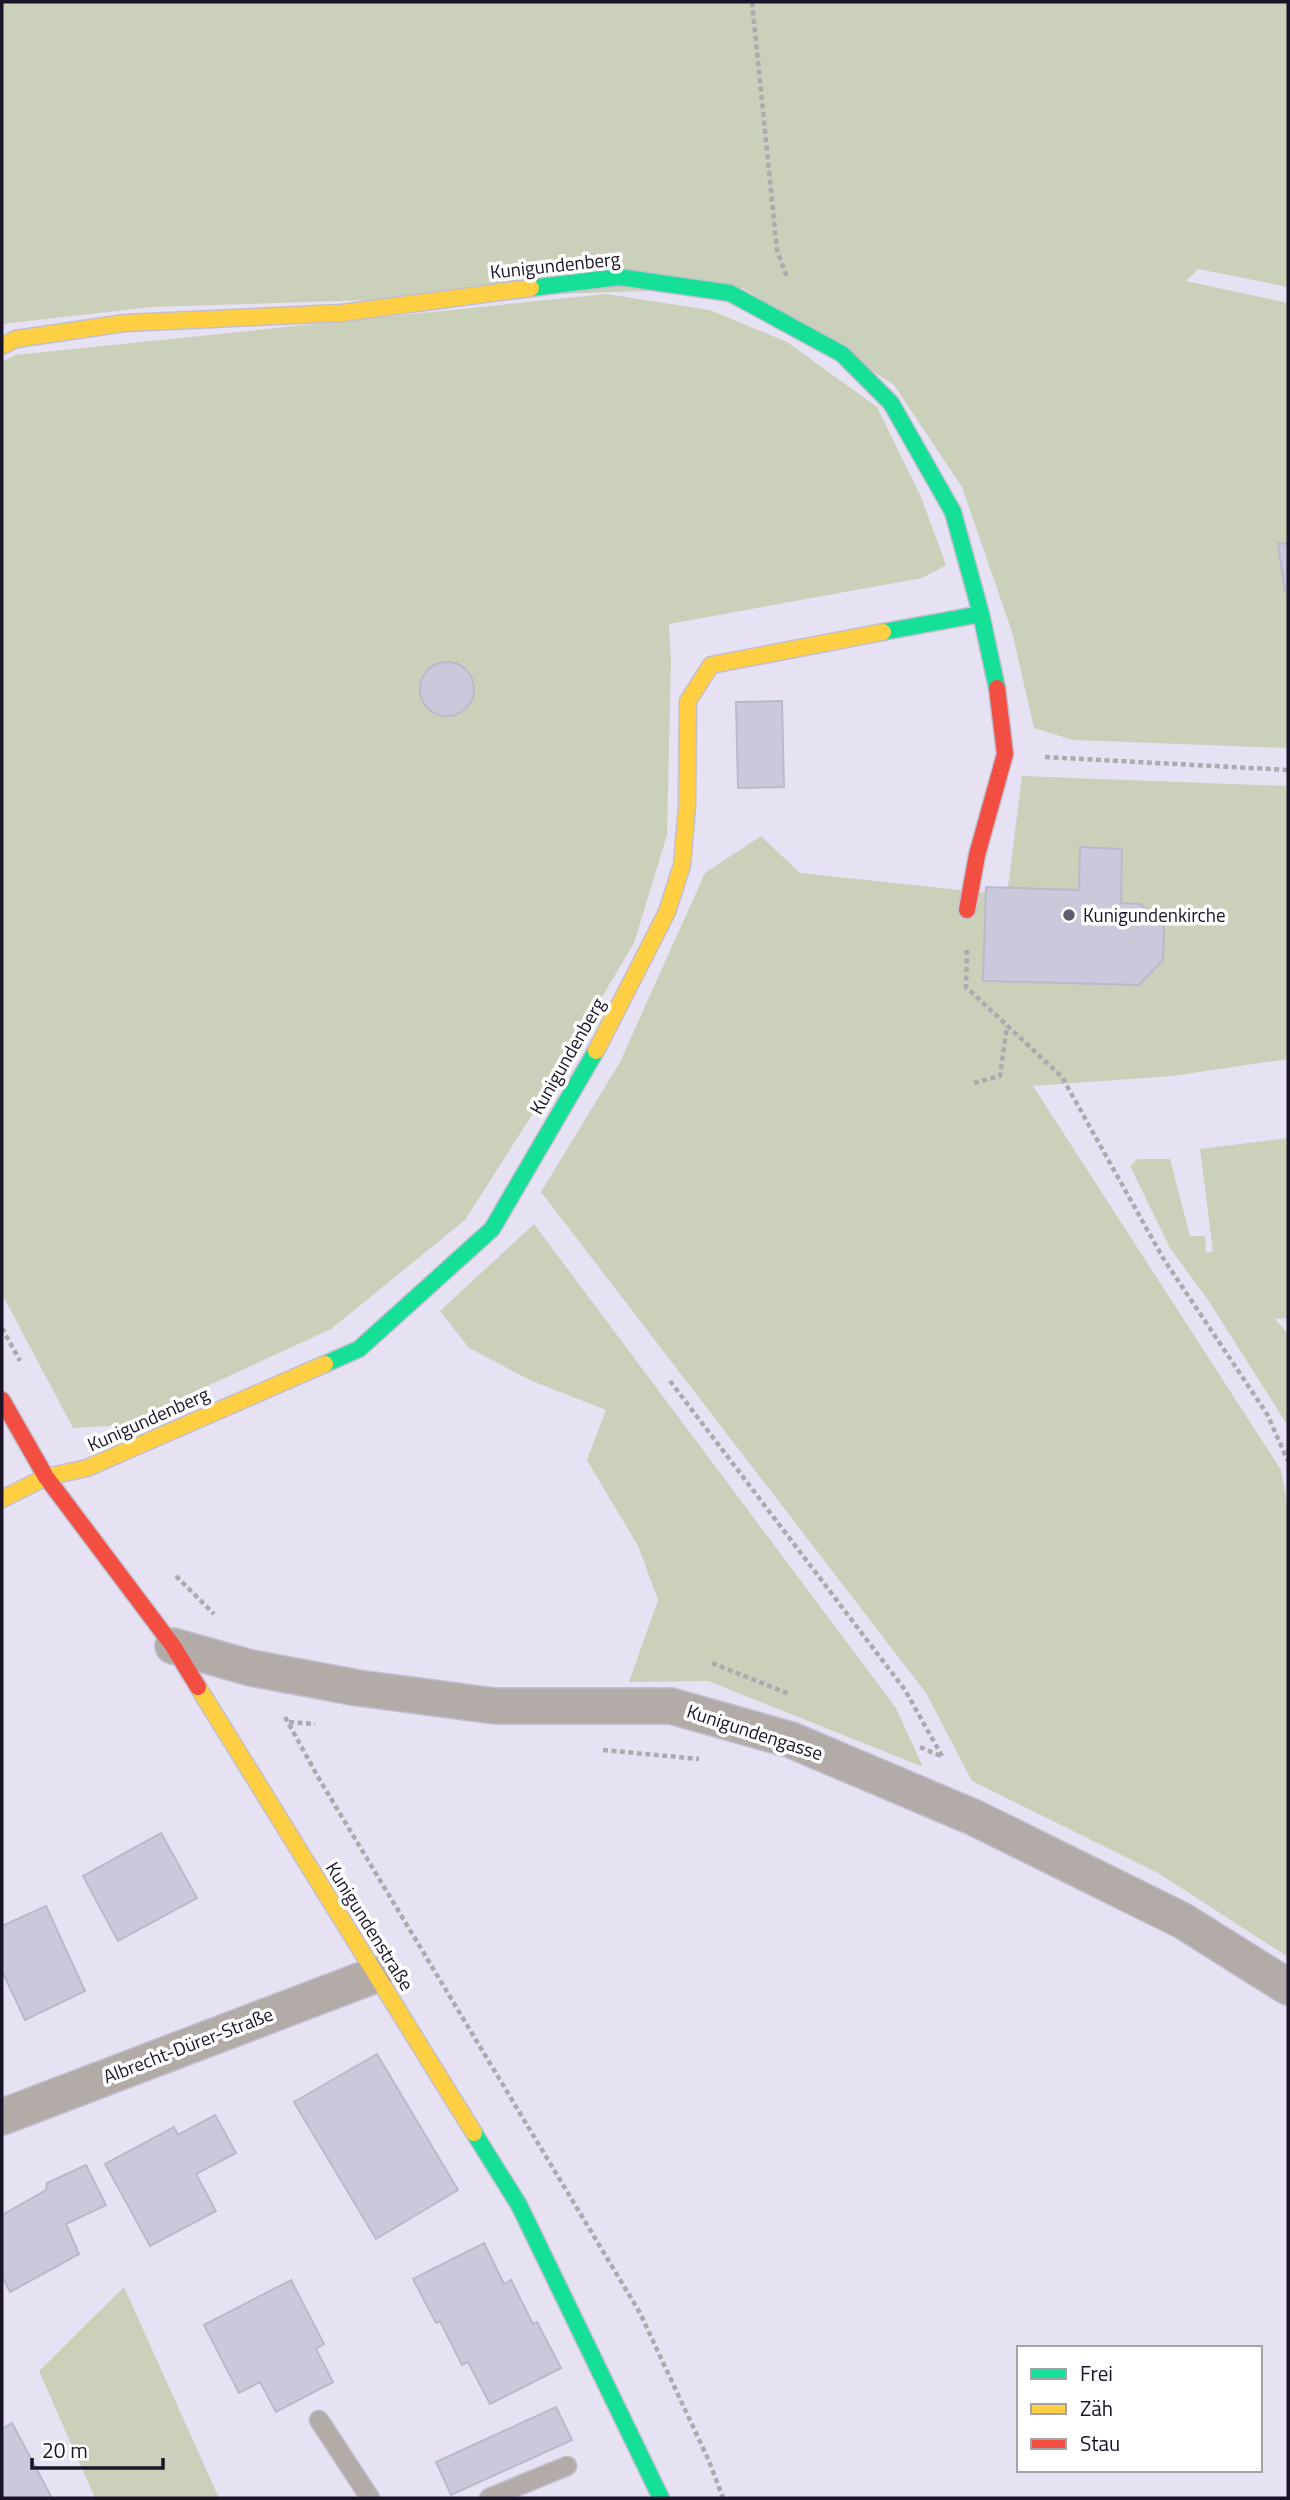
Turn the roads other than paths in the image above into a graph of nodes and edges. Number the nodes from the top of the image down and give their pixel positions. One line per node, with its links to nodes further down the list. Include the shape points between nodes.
1 (2, 346): 2 (street, Kunigundenberg, via 16,339 125,323 342,313 619,277 730,293 842,354 891,403 954,512)
2 (981, 614): 3 (street, Kunigundenberg, via 998,692 1005,754); 5 (street, Kunigundenberg, via 711,665 688,701 682,865 667,912 608,1031 492,1229 359,1349 87,1468)
3 (967, 910)
4 (2, 1400): 5 (street, Kunigundenstraße)
5 (46, 1477): 6 (street, Kunigundenberg); 7 (street, Kunigundenstraße)
6 (2, 1499)
7 (173, 1646): 8 (street, Kunigundenstraße); 9 (street, Kunigundengasse, via 251,1668 358,1688 495,1706 671,1706 791,1740 1061,1860 1183,1921)
8 (375, 1975): 10 (street, Albrecht-Dürer-Straße); 15 (street, Kunigundenstraße, via 519,2205)
9 (1288, 1987)
10 (2, 2117)
11 (318, 2420): 13 (lane)
12 (567, 2466): 14 (lane)
13 (370, 2498)
14 (489, 2498)
15 (661, 2498)

